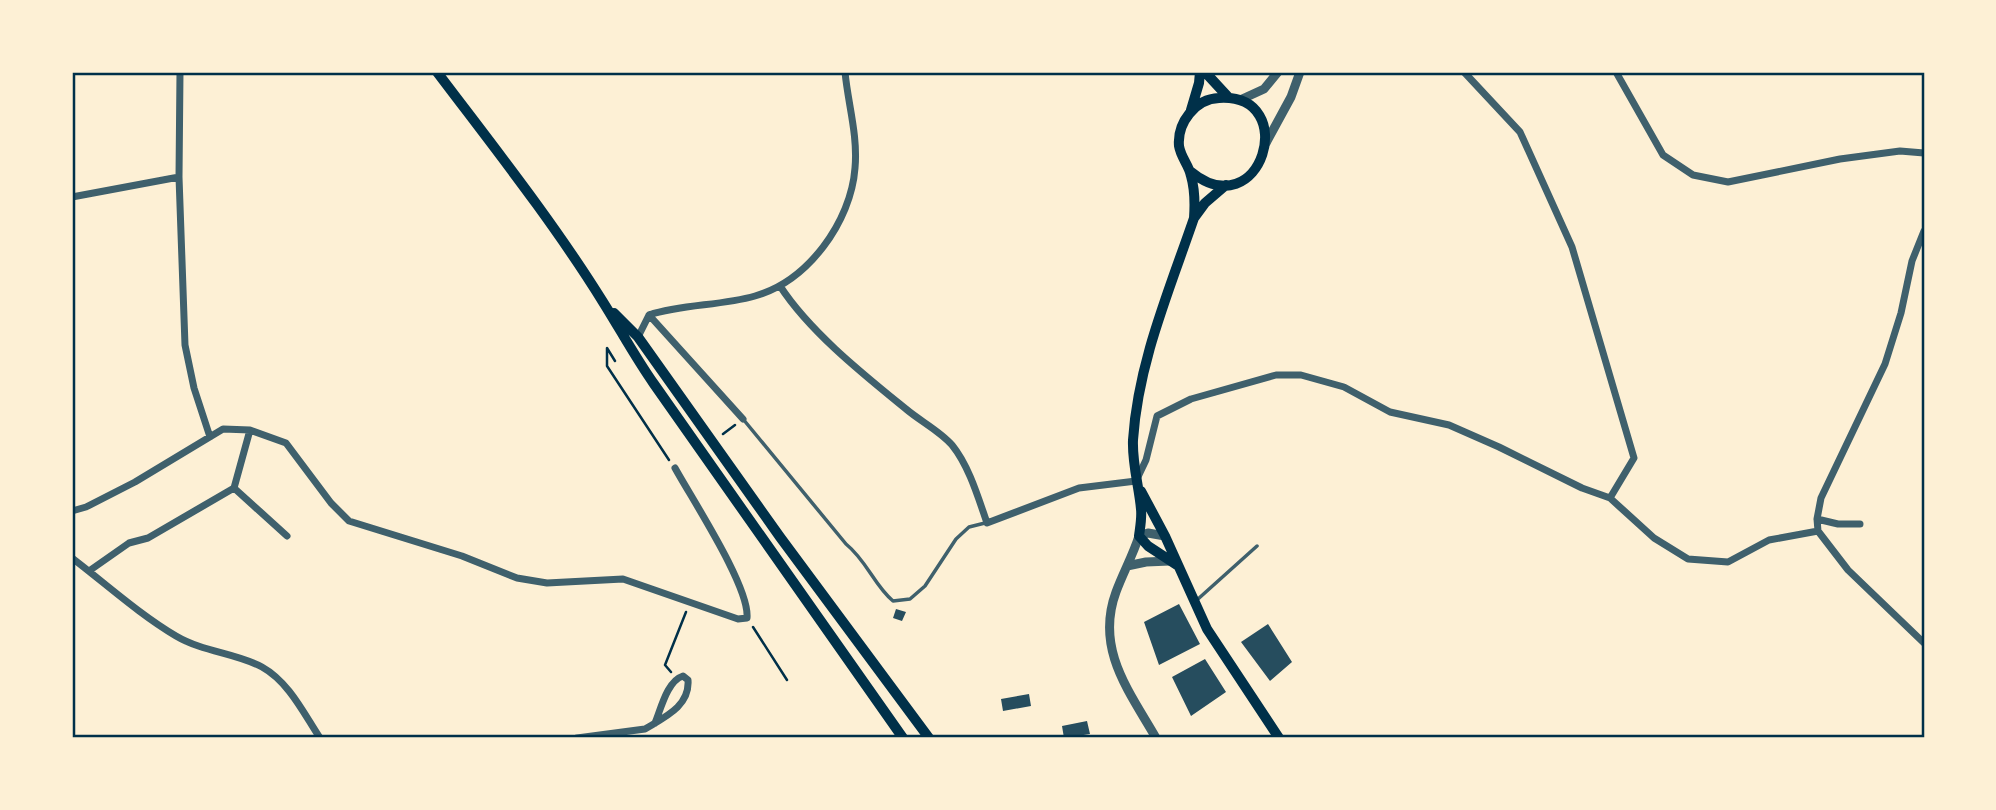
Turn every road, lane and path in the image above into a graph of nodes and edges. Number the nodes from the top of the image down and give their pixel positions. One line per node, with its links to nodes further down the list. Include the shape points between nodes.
1 (180, 72): 15 (street)
2 (437, 72): 21 (main road)
3 (845, 72): 20 (street, via 855,128 855,170 847,206 825,245)
4 (1200, 72): 11 (main road)
5 (1205, 72): 10 (main road)
6 (1278, 72): 10 (street, via 1264,89)
7 (1300, 72): 12 (street)
8 (1464, 72): 31 (street, via 1520,132 1572,247 1634,458)
9 (1616, 72): 13 (street, via 1663,155 1693,175 1728,182 1900,150)
10 (1234, 99): 11 (main road, via 1215,98); 12 (main road, via 1260,118)
11 (1190, 112): 14 (main road, via 1180,135 1183,160)
12 (1266, 143): 16 (main road, via 1264,156 1249,176)
13 (1924, 153)
14 (1190, 171): 16 (main road, via 1207,182); 18 (main road)
15 (179, 177): 17 (street); 27 (street, via 185,345)
16 (1226, 185): 18 (main road)
17 (72, 197)
18 (1194, 218): 29 (main road, via 1139,390 1133,443)
19 (1924, 231): 33 (street, via 1885,364 1821,498)
20 (780, 286): 22 (street, via 755,296); 34 (street, via 832,344 951,444)
21 (604, 303): 23 (main road); 52 (main road, via 634,356)
22 (649, 315): 23 (street); 25 (street)
23 (638, 337): 55 (main road)
24 (615, 361): 28 (path, via 607,348 607,366)
25 (743, 419): 34 (lane, via 893,601 910,599 925,586 956,539 969,527)
26 (250, 430): 27 (street, via 223,429); 30 (street); 45 (street, via 286,443 349,521 517,578 547,583 623,579)
27 (210, 437): 32 (street, via 135,482)
28 (675, 468): 47 (street, via 733,571 748,609)
29 (1136, 481): 31 (street, via 1157,416 1191,399 1276,375 1301,375 1344,387 1390,412 1449,425); 34 (street, via 1079,488); 38 (main road, via 1142,511); 39 (main road)
30 (234, 488): 37 (street); 44 (street, via 148,538 129,544)
31 (1610, 498): 36 (street, via 1654,538 1688,559 1728,562 1769,540)
32 (72, 511)
33 (1817, 519): 35 (street); 36 (street)
34 (987, 523)
35 (1860, 524)
36 (1818, 531): 48 (street, via 1848,570)
37 (288, 536)
38 (1139, 536): 39 (street); 42 (main road); 43 (street)
39 (1165, 536): 42 (main road)
40 (1257, 546): 46 (lane)
41 (72, 558): 44 (street)
42 (1173, 563): 43 (street); 46 (main road)
43 (1127, 566): 56 (street, via 1108,625 1111,652)
44 (89, 571): 53 (street, via 180,638 261,667 276,677)
45 (690, 602): 47 (street); 49 (path)
46 (1193, 603): 57 (main road)
47 (747, 618): 50 (path)
48 (1924, 643)
49 (665, 665)
50 (787, 680)
51 (655, 723): 51 (street, via 685,701 689,690 683,676 671,684); 54 (street, via 645,729)
52 (902, 737)
53 (320, 738)
54 (577, 738)
55 (929, 738)
56 (1156, 738)
57 (1279, 738)

